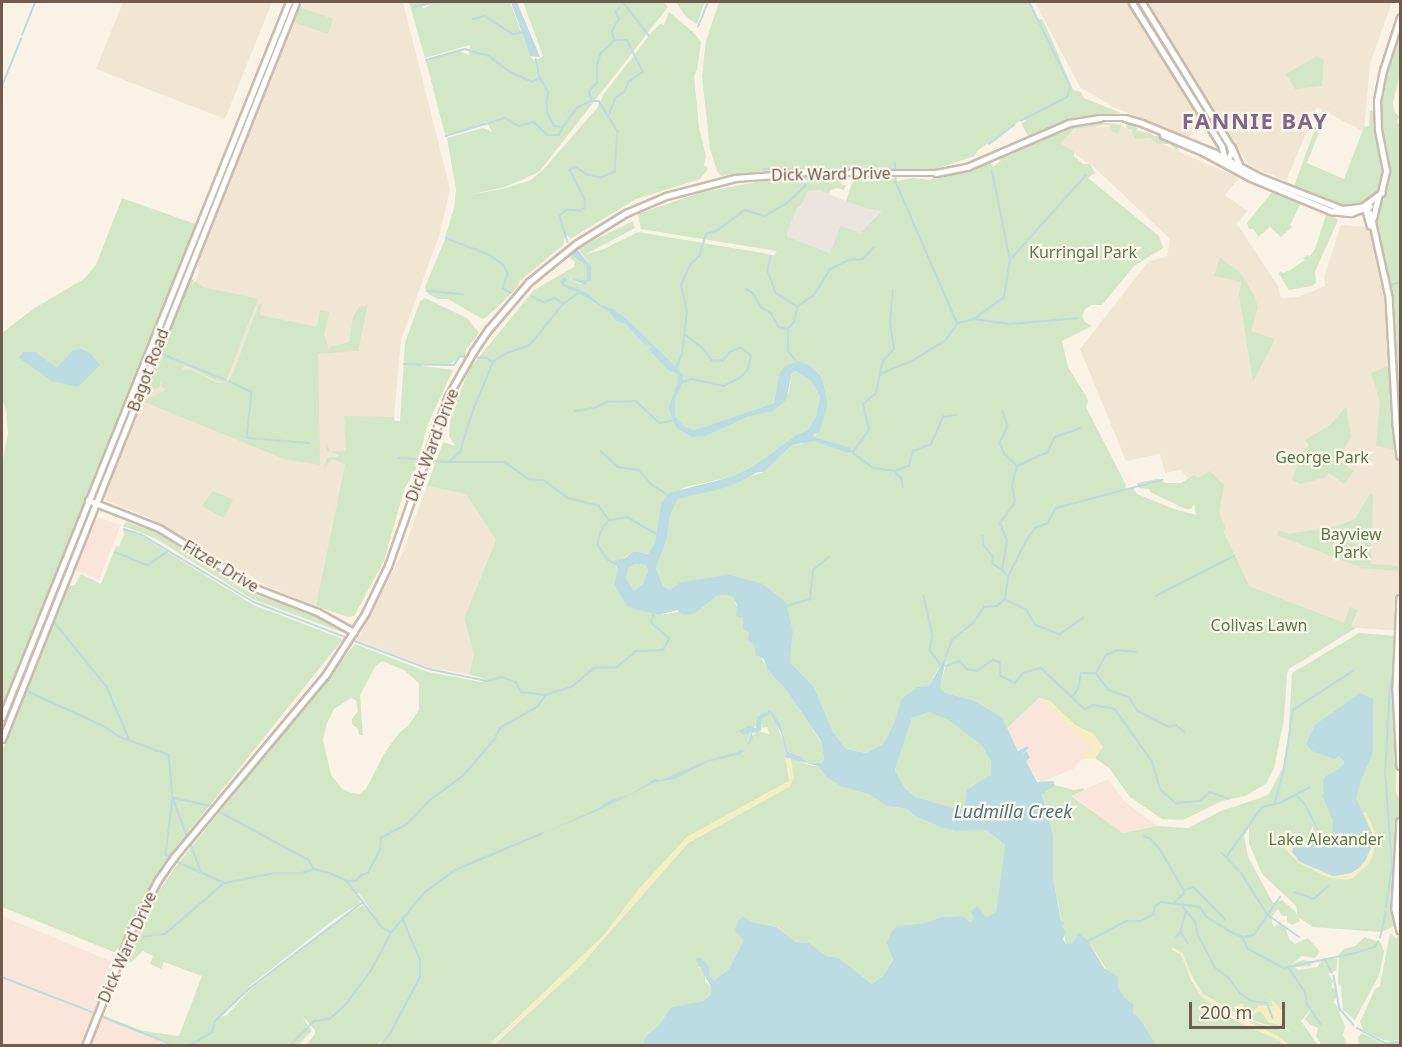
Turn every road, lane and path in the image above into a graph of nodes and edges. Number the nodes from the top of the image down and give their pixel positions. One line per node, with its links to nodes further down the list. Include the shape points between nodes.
1 (289, 2): 19 (main road, Bagot Road)
2 (296, 2): 20 (main road, Bagot Road)
3 (1132, 2): 7 (street)
4 (1142, 2): 8 (street)
5 (1401, 18): 13 (street, via 1377,100 1386,171)
6 (1181, 141): 9 (street); 10 (street); 22 (street, Dick Ward Drive, via 1137,121 1108,117 1070,123 966,167 936,173 801,173 735,178 666,195 626,213 576,244 529,282 507,305 470,357 447,399 388,566)
7 (1219, 142): 9 (street); 10 (street)
8 (1230, 145): 10 (street, via 1232,153); 11 (street)
9 (1215, 153): 10 (street)
10 (1226, 160): 11 (street); 12 (street)
11 (1240, 167): 12 (street)
12 (1273, 185): 14 (street)
13 (1380, 195): 15 (street); 17 (street, via 1374,208)
14 (1306, 197): 15 (street, via 1342,208); 16 (street, via 1335,212)
15 (1366, 207): 16 (street); 17 (street)
16 (1354, 213): 17 (street, via 1365,218)
17 (1373, 230): 18 (street, via 1389,297)
18 (1401, 456)
19 (88, 500): 20 (street, Fitzer Drive); 26 (main road, Bagot Road)
20 (96, 503): 22 (street, Fitzer Drive, via 161,529 255,588 318,612); 28 (main road, Bagot Road)
21 (1401, 598): 23 (street)
22 (352, 637): 34 (street, Dick Ward Drive, via 325,676 158,880 131,931)
23 (1398, 673): 24 (street); 29 (street, via 1396,712)
24 (1401, 684)
25 (1401, 696): 27 (street)
26 (2, 717)
27 (1401, 719)
28 (2, 739)
29 (1401, 766)
30 (1401, 821): 33 (street, via 1395,894)
31 (1401, 866): 32 (street)
32 (1401, 919)
33 (1400, 929)
34 (85, 1046)

